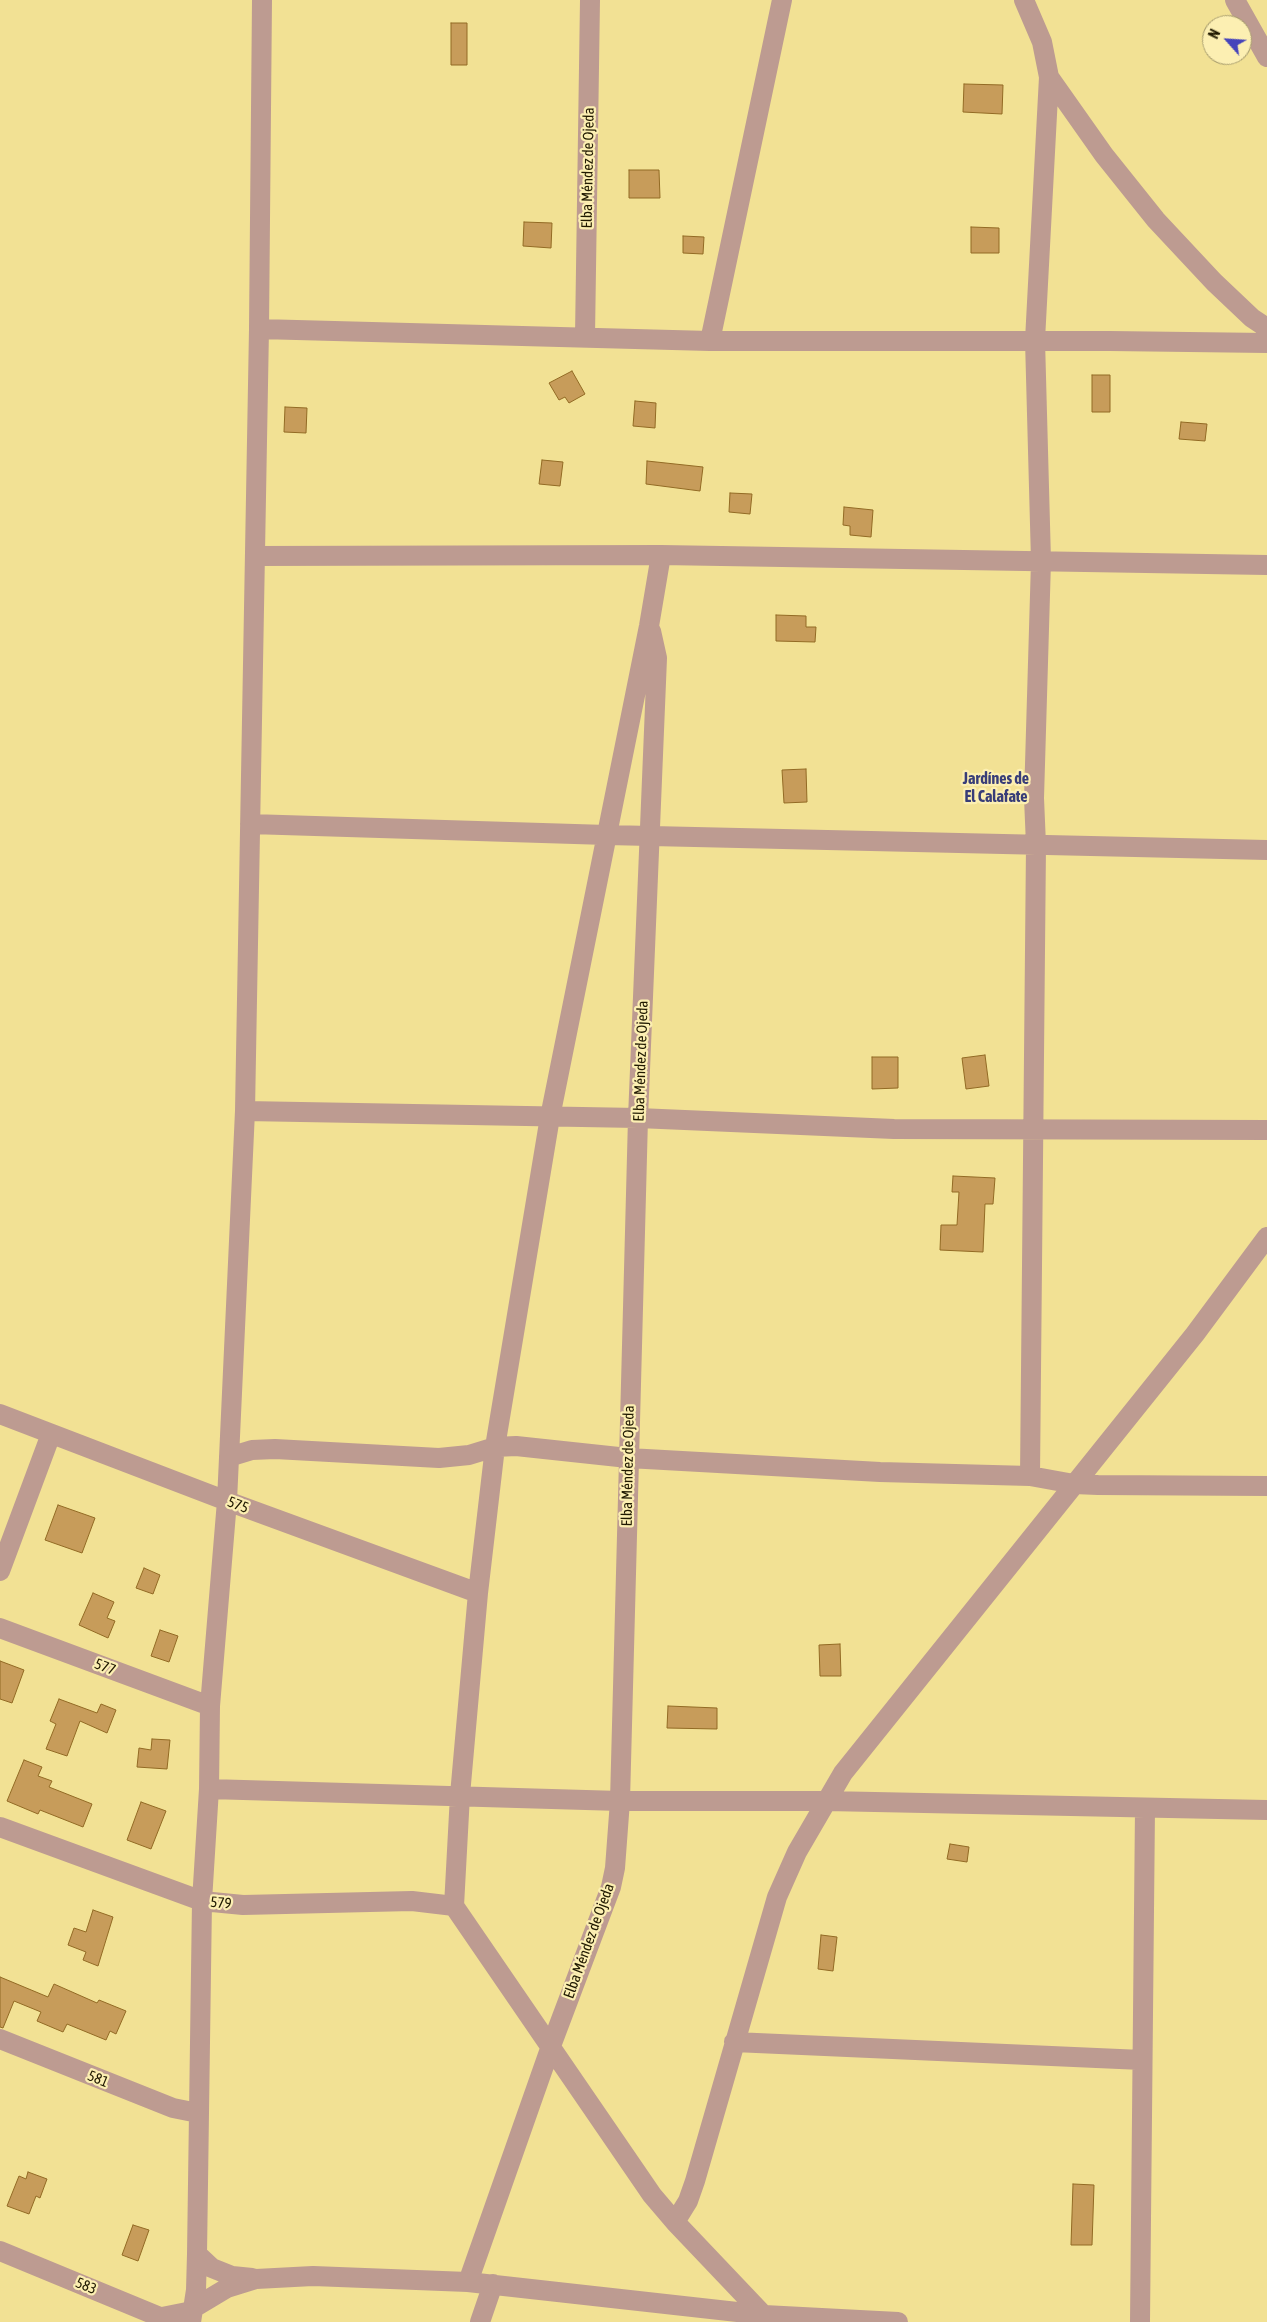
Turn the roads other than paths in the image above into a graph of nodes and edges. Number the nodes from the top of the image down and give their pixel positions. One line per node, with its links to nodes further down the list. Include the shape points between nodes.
1 (262, 0): 9 (street)
2 (590, 0): 10 (street, Elba Méndez de Ojeda)
3 (782, 0): 12 (street)
4 (1024, 0): 7 (street, via 1042,42)
5 (1235, 0): 6 (street)
6 (1267, 57)
7 (1049, 77): 8 (street, via 1104,155 1156,220 1214,282); 11 (street)
8 (1267, 328)
9 (259, 329): 10 (street); 15 (street)
10 (585, 336): 12 (street)
11 (1035, 340): 12 (street); 13 (street); 16 (street)
12 (710, 341)
13 (1267, 343)
14 (661, 555): 15 (street); 16 (street); 18 (street)
15 (255, 556): 19 (street)
16 (1041, 561): 17 (street); 22 (street, via 1034,798)
17 (1267, 565)
18 (649, 626): 20 (street); 21 (street, Elba Méndez de Ojeda, via 657,658)
19 (250, 824): 20 (street); 24 (street)
20 (607, 835): 21 (street); 25 (street)
21 (650, 836): 22 (street); 26 (street, Elba Méndez de Ojeda)
22 (1036, 845): 23 (street); 27 (street)
23 (1267, 850)
24 (245, 1111): 25 (street); 33 (street)
25 (550, 1117): 26 (street); 32 (street)
26 (638, 1118): 27 (street, via 894,1129); 34 (street, Elba Méndez de Ojeda)
27 (1034, 1129): 28 (street); 35 (street)
28 (1267, 1130)
29 (1267, 1237): 36 (street, via 1195,1334)
30 (0, 1414): 31 (street, 575)
31 (51, 1434): 38 (street, 575); 39 (street)
32 (495, 1447): 33 (street, via 469,1455 439,1458 275,1449 252,1450); 34 (street, via 516,1446); 40 (street)
33 (229, 1457): 38 (street)
34 (628, 1458): 35 (street, via 880,1472); 45 (street, Elba Méndez de Ojeda)
35 (1030, 1476): 36 (street)
36 (1074, 1484): 37 (street); 46 (street, via 865,1743)
37 (1267, 1486)
38 (227, 1501): 40 (street, 575); 42 (street)
39 (0, 1571)
40 (478, 1593): 44 (street)
41 (0, 1628): 42 (street, 577)
42 (210, 1706): 43 (street)
43 (209, 1789): 44 (street); 50 (street)
44 (460, 1795): 45 (street); 51 (street)
45 (620, 1801): 46 (street); 54 (street, Elba Méndez de Ojeda, via 611,1887)
46 (826, 1801): 47 (street); 53 (street, via 797,1852 777,1897)
47 (1145, 1808): 48 (street); 55 (street)
48 (1267, 1810)
49 (0, 1827): 50 (street, 579)
50 (202, 1901): 51 (street, 579, via 243,1905 412,1901); 56 (street)
51 (454, 1906): 54 (street)
52 (0, 2039): 56 (street, 581, via 174,2108)
53 (734, 2042): 55 (street); 57 (street, via 695,2181 688,2202)
54 (551, 2046): 57 (street, via 626,2158); 61 (street, Elba Méndez de Ojeda)
55 (1142, 2060): 68 (street)
56 (198, 2113): 59 (street)
57 (675, 2222): 64 (street)
58 (0, 2252): 65 (street, 583)
59 (197, 2254): 60 (street, via 212,2268 232,2276); 63 (street)
60 (256, 2279): 61 (street, via 313,2276); 63 (street, via 227,2288)
61 (468, 2282): 62 (street)
62 (493, 2284): 64 (street); 66 (street)
63 (192, 2315): 65 (street, via 187,2312)
64 (767, 2319): 67 (street)
65 (167, 2320)
66 (480, 2322)
67 (898, 2322)
68 (1140, 2322)

